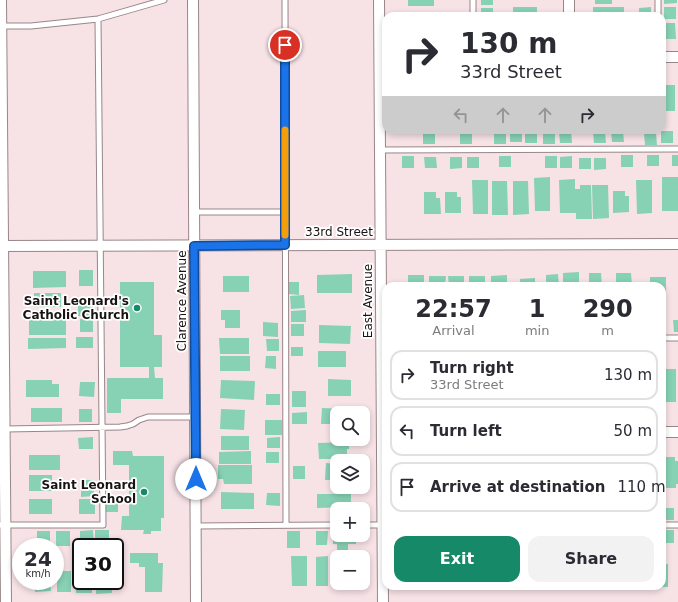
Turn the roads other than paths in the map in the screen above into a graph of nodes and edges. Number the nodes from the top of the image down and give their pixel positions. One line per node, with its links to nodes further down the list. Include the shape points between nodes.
1 (1, 0): 13 (street)
2 (164, 0): 12 (lane)
3 (192, 0): 21 (street, Clarence Avenue)
4 (285, 0): 22 (lane)
5 (380, 0): 14 (street, East Avenue)
6 (473, 0): 9 (lane)
7 (569, 0): 10 (street)
8 (658, 0): 11 (lane)
9 (473, 12)
10 (570, 12)
11 (658, 12)
12 (98, 19): 13 (lane, via 31,26); 27 (lane)
13 (2, 26): 15 (street)
14 (382, 38)
15 (1, 45): 26 (street)
16 (666, 57): 17 (street)
17 (678, 57)
18 (382, 88): 20 (street, East Avenue)
19 (678, 149): 20 (lane)
20 (380, 150): 25 (street, East Avenue)
21 (194, 212): 22 (lane); 28 (street, Clarence Avenue)
22 (285, 212): 24 (lane)
23 (678, 244): 25 (street, 33rd Street)
24 (285, 245): 25 (street, 33rd Street); 28 (street, 33rd Street); 38 (lane)
25 (381, 245): 29 (street, East Avenue)
26 (2, 246): 27 (street, 33rd Street); 34 (street)
27 (100, 246): 28 (street, 33rd Street); 33 (lane)
28 (194, 246): 32 (street, Clarence Avenue)
29 (382, 282)
30 (666, 338): 31 (lane)
31 (678, 338)
32 (195, 417): 33 (lane, via 148,417 127,426); 44 (street, Clarence Avenue)
33 (102, 427): 34 (lane); 37 (lane, via 103,525)
34 (5, 429): 37 (street)
35 (666, 432): 36 (street)
36 (678, 432)
37 (3, 525): 46 (street)
38 (286, 525): 39 (lane); 44 (lane)
39 (330, 525)
40 (370, 525): 41 (lane)
41 (382, 525)
42 (666, 525): 43 (lane)
43 (678, 525)
44 (196, 526): 47 (street, Clarence Avenue)
45 (383, 590): 48 (street, East Avenue)
46 (6, 602)
47 (196, 602)
48 (383, 602)

